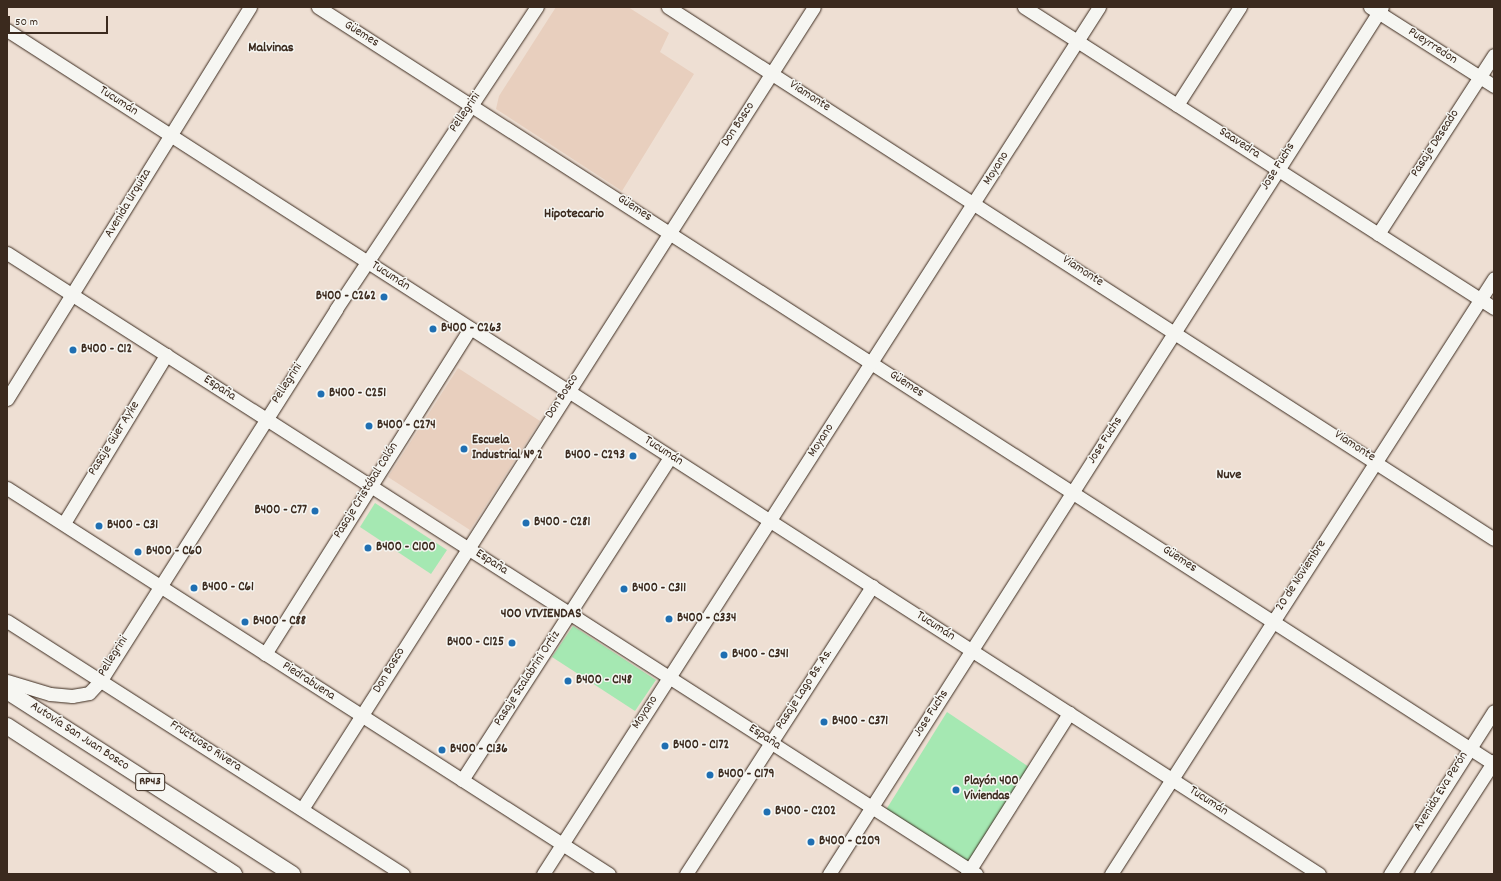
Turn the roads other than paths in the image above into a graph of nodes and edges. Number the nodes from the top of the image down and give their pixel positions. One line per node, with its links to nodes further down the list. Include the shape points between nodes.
1 (250, 7): 18 (street, Avenida Urquiza)
2 (318, 7): 16 (street, Güemes)
3 (537, 7): 16 (street, Pellegrini)
4 (668, 7): 13 (street, Viamonte)
5 (814, 7): 13 (street, Don Bosco)
6 (1024, 7): 11 (street, Saavedra)
7 (1099, 7): 11 (street, Moyano)
8 (1240, 7): 17 (street)
9 (1377, 9): 14 (street, Pueyrredon); 19 (street, Jose Fuchs)
10 (7, 30): 18 (street, Tucumán)
11 (1077, 40): 17 (street, Saavedra); 20 (street, Moyano)
12 (1494, 55): 14 (street, Pasaje Deseado)
13 (772, 73): 20 (street, Viamonte); 21 (street, Don Bosco)
14 (1480, 77): 15 (street, Pueyrredon); 22 (street, Pasaje Deseado)
15 (1494, 86)
16 (472, 105): 21 (street, Güemes); 24 (street, Pellegrini)
17 (1177, 105): 19 (street, Saavedra)
18 (170, 136): 24 (street, Tucumán); 26 (street, Avenida Urquiza)
19 (1278, 169): 22 (street, Saavedra); 30 (street, Jose Fuchs)
20 (975, 203): 30 (street, Viamonte); 32 (street, Moyano)
21 (669, 232): 32 (street, Güemes); 33 (street, Don Bosco)
22 (1378, 234): 27 (street, Saavedra)
23 (7, 253): 26 (street, España)
24 (367, 262): 29 (street, Tucumán); 35 (street, Pellegrini)
25 (1494, 278): 27 (street, 20 de Noviembre)
26 (73, 296): 31 (street, España); 34 (street, Avenida Urquiza)
27 (1480, 299): 28 (street, Saavedra); 37 (street, 20 de Noviembre)
28 (1494, 308)
29 (470, 328): 33 (street, Tucumán); 38 (street, Pasaje Cristóbal Colón)
30 (1176, 333): 37 (street, Viamonte); 40 (street, Jose Fuchs)
31 (166, 355): 35 (street, España); 42 (street, Pasaje Güer Ayke)
32 (872, 362): 40 (street, Güemes); 41 (street, Moyano)
33 (567, 391): 36 (street, Tucumán); 44 (street, Don Bosco)
34 (7, 400)
35 (265, 419): 38 (street, España); 45 (street, Pellegrini)
36 (670, 457): 41 (street, Tucumán); 47 (street, Pasaje Scalabrini Ortiz)
37 (1376, 461): 43 (street, Viamonte); 48 (street, 20 de Noviembre)
38 (369, 487): 44 (street, España); 51 (street, Pasaje Cristóbal Colón)
39 (7, 488): 42 (street, Piedrabuena)
40 (1073, 492): 48 (street, Güemes); 50 (street, Jose Fuchs)
41 (770, 521): 46 (street, Tucumán); 52 (street, Moyano)
42 (64, 523): 45 (street, Piedrabuena)
43 (1494, 539)
44 (466, 547): 47 (street, España); 58 (street, Don Bosco)
45 (158, 585): 51 (street, Piedrabuena); 53 (street, Pellegrini)
46 (872, 586): 50 (street, Tucumán); 60 (street, Pasaje Lago Bs. As.)
47 (570, 614): 52 (street, España); 64 (street, Pasaje Scalabrini Ortiz)
48 (1273, 620): 61 (street, Güemes); 63 (street, 20 de Noviembre)
49 (7, 621): 53 (street, Fructuoso Rivera)
50 (972, 651): 57 (street, Tucumán); 65 (street, Jose Fuchs)
51 (265, 654): 58 (street, Piedrabuena)
52 (669, 677): 60 (street, España); 67 (street, Moyano)
53 (101, 680): 54 (street, Pellegrini, via 89,693 72,696 50,694); 66 (street, Fructuoso Rivera)
54 (7, 681)
55 (7, 691): 70 (main road, Autovía San Juan Bosco / RP43)
56 (1494, 711): 61 (street, Avenida Eva Perón)
57 (1069, 713): 63 (street, Tucumán); 68 (street)
58 (362, 718): 64 (street, Piedrabuena); 66 (street, Don Bosco)
59 (7, 726): 69 (main road, RP43)
60 (770, 742): 65 (street, España); 74 (street, Pasaje Lago Bs. As.)
61 (1470, 749): 62 (street, Güemes); 78 (street, Avenida Eva Perón)
62 (1493, 763): 79 (street, Avenida Eva Perón)
63 (1172, 778): 76 (street, 20 de Noviembre); 77 (street, Tucumán)
64 (462, 780): 67 (street, Piedrabuena)
65 (871, 808): 68 (street, España); 75 (street, Jose Fuchs)
66 (302, 809): 71 (street, Fructuoso Rivera)
67 (562, 844): 72 (street, Moyano); 73 (street, Piedrabuena)
68 (971, 873)
69 (234, 874)
70 (292, 874)
71 (403, 874)
72 (543, 874)
73 (609, 874)
74 (686, 874)
75 (829, 874)
76 (1111, 874)
77 (1319, 874)
78 (1390, 874)
79 (1421, 874)

